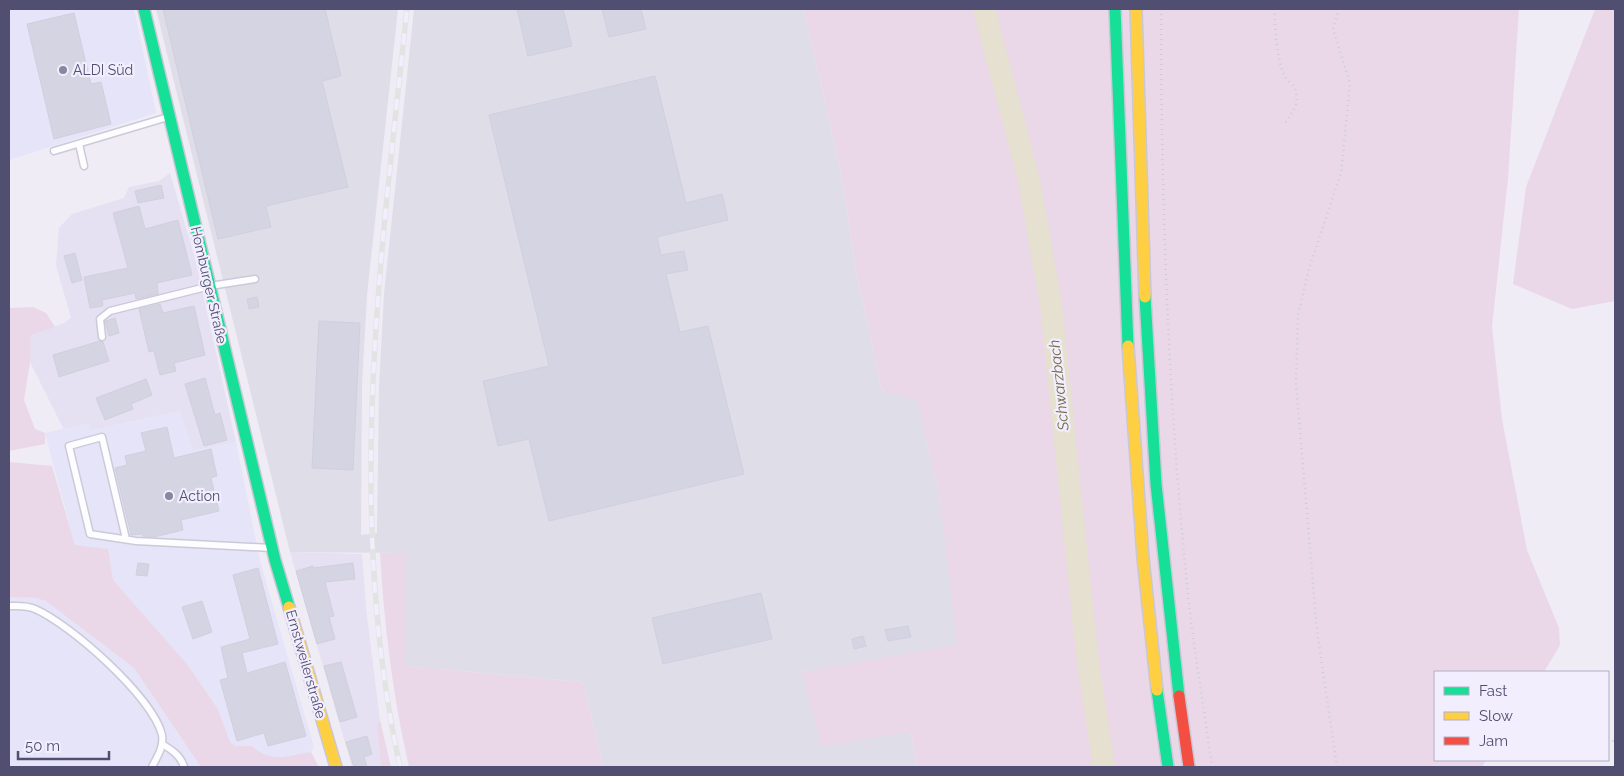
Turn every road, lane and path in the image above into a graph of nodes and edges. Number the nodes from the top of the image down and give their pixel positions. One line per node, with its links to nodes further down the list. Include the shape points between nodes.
1 (144, 9): 7 (main road, Homburger Straße)
2 (1115, 9): 23 (main road, via 1119,212 1131,422 1148,613)
3 (1136, 9): 24 (main road, via 1140,203 1151,420 1168,612)
4 (1161, 9): 25 (path, via 1168,327 1187,587)
5 (1275, 9): 8 (path, via 1274,25 1284,75 1297,96 1296,108)
6 (1339, 9): 26 (path, via 1333,29 1350,84 1341,173 1309,269 1298,315 1296,384 1317,631)
7 (169, 116): 9 (lane); 13 (main road, Homburger Straße)
8 (1285, 123)
9 (79, 144): 10 (lane); 11 (lane)
10 (54, 151)
11 (84, 166)
12 (254, 279): 13 (lane)
13 (210, 286): 14 (lane, via 110,311 100,319); 16 (main road, Homburger Straße)
14 (102, 337)
15 (126, 539): 15 (lane, via 90,534 68,446 102,437); 16 (lane)
16 (272, 548): 17 (main road, Homburger Straße)
17 (275, 560): 22 (main road, Ernstweilerstraße)
18 (9, 606): 19 (lane, via 35,608 58,622 120,673 132,685 160,728)
19 (162, 744): 20 (lane); 21 (lane, via 175,752)
20 (152, 767)
21 (184, 767)
22 (336, 767)
23 (1168, 767)
24 (1189, 767)
25 (1212, 767)
26 (1337, 767)

